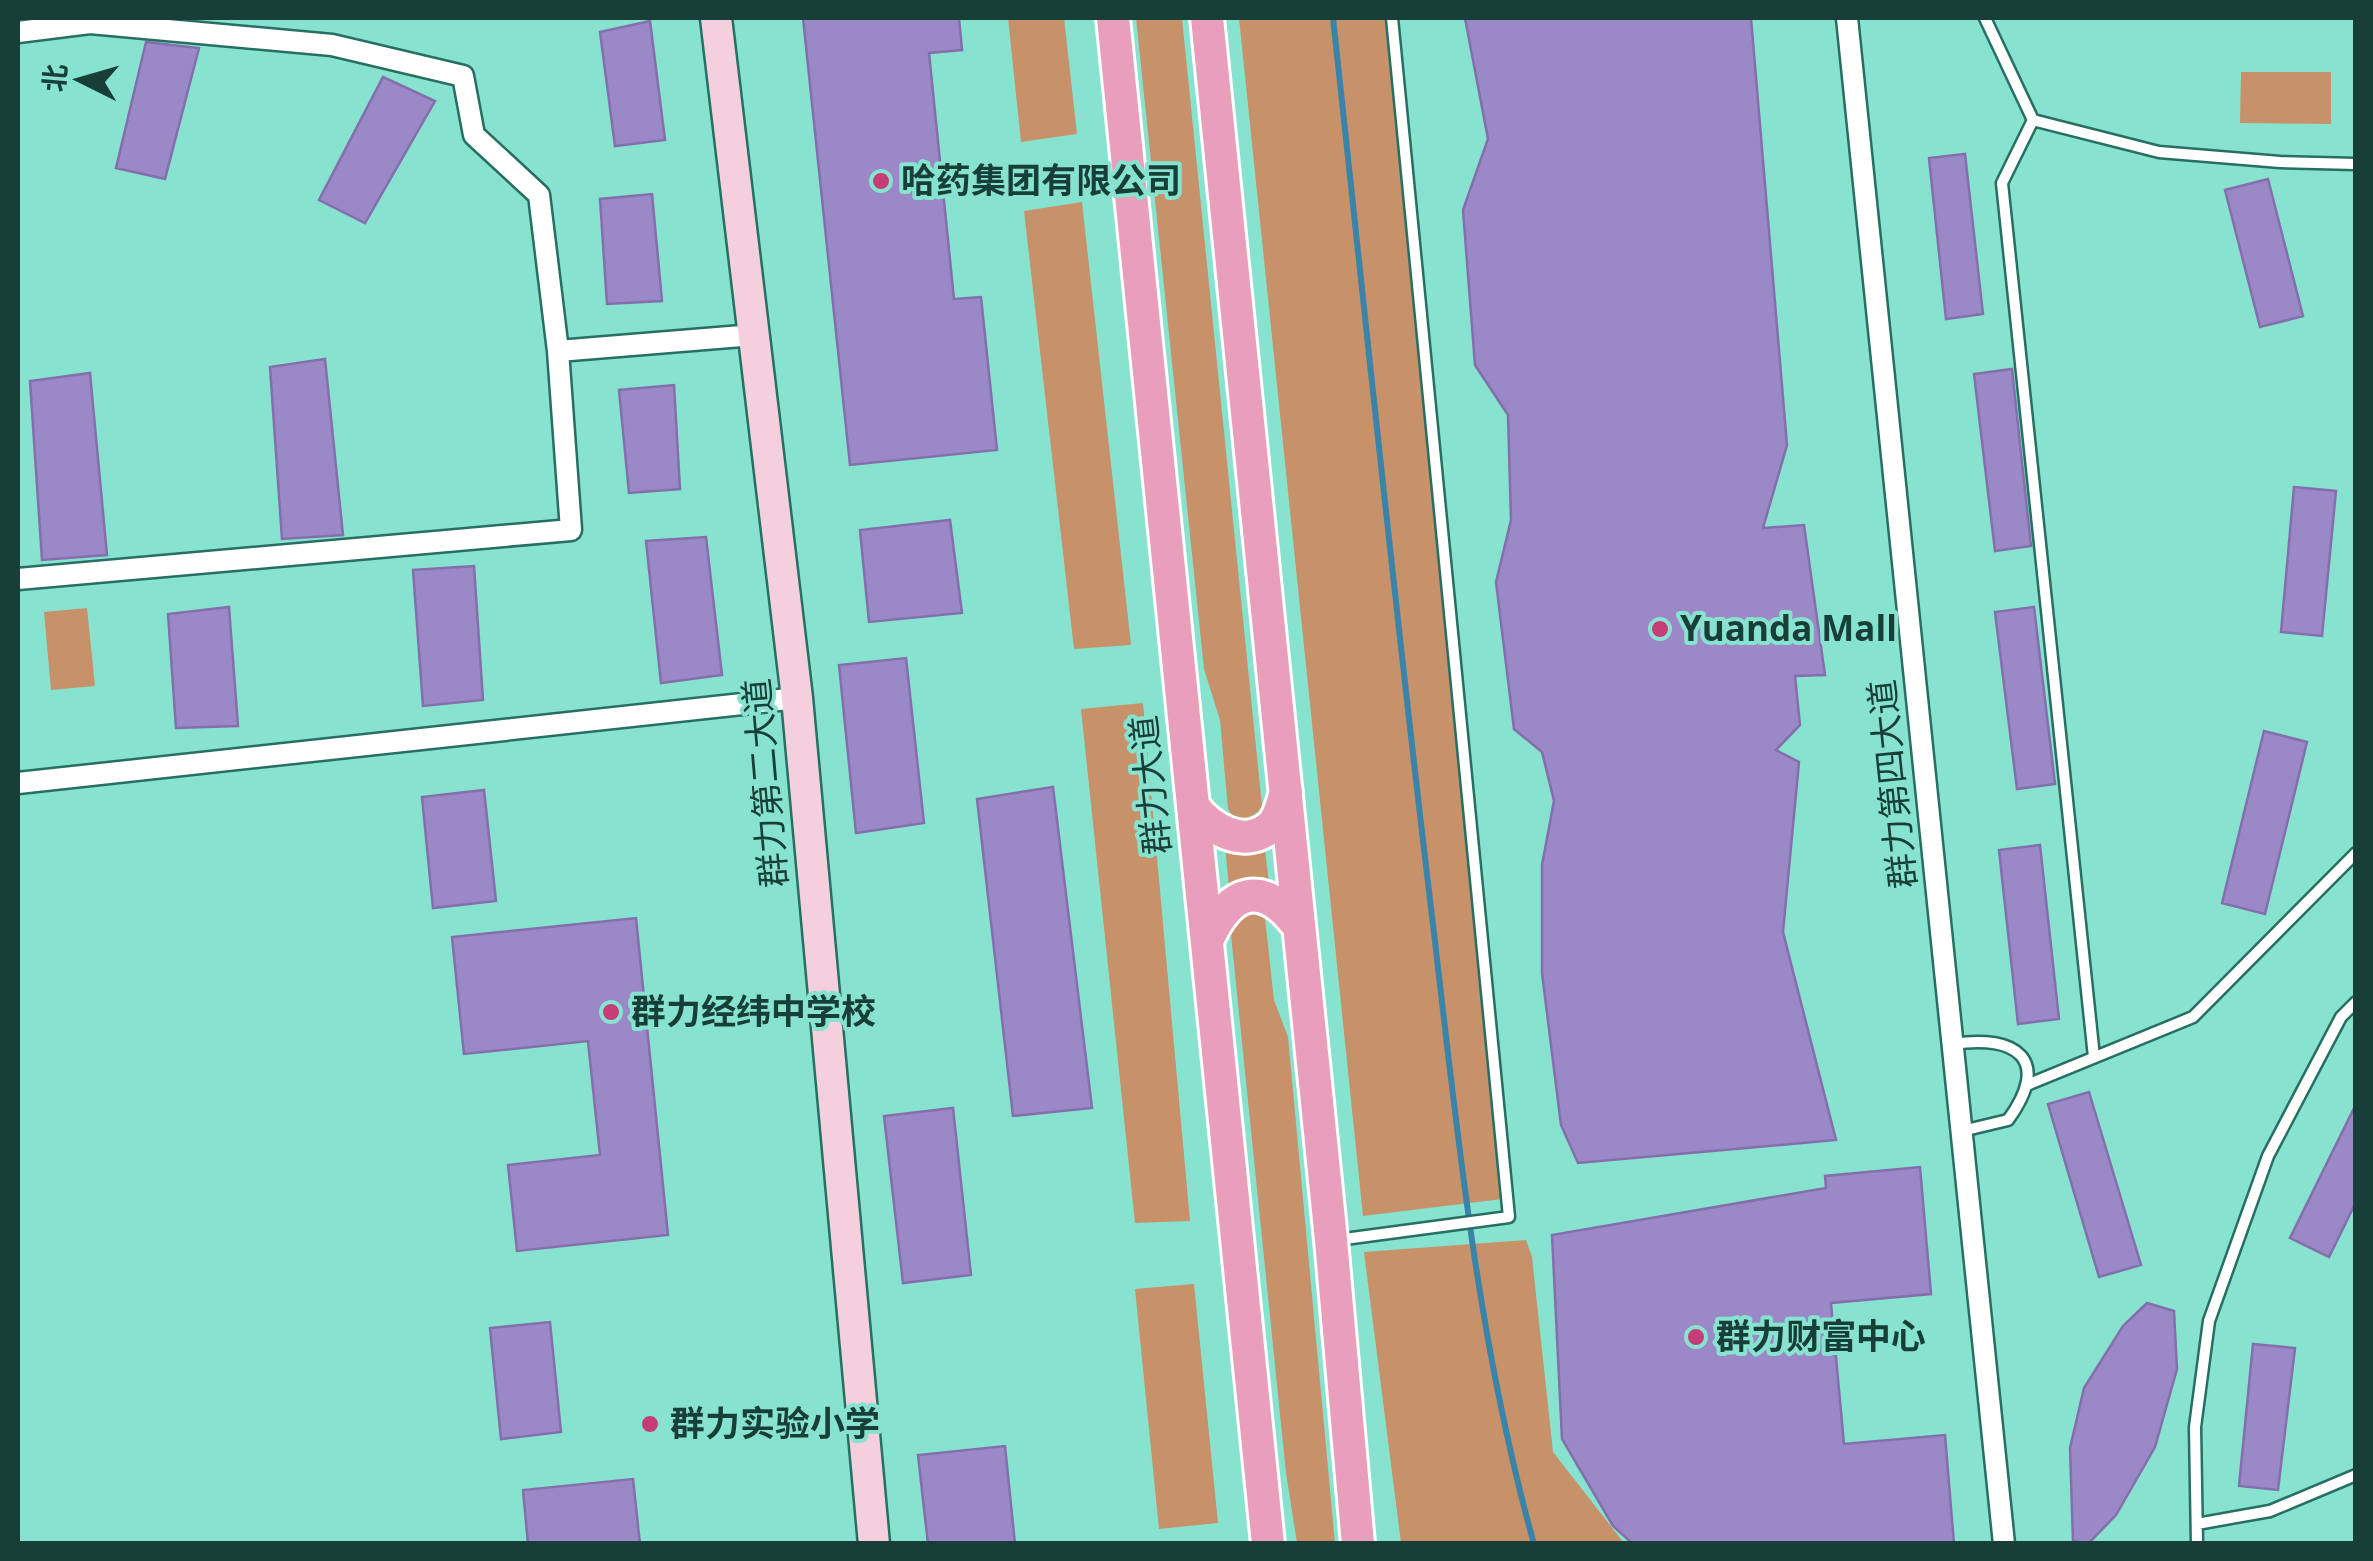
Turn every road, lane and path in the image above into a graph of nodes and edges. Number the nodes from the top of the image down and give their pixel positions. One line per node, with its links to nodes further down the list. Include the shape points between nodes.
1 (716, 18): 11 (main road, 群力第二大道)
2 (735, 18): 30 (main road, 群力第二大道)
3 (1113, 18): 17 (main road, 群力大道)
4 (1208, 18): 16 (main road)
5 (1392, 18): 26 (lane, via 1509,1217)
6 (1847, 18): 22 (street, 群力第四大道)
7 (1985, 18): 9 (lane)
8 (18, 32): 12 (street, via 90,23 332,46 463,76 474,136 539,194)
9 (2033, 120): 10 (lane, via 2159,152); 23 (lane, via 2002,183)
10 (2356, 164)
11 (754, 335): 12 (street); 14 (main road, 群力第二大道)
12 (558, 351): 13 (street, via 572,530)
13 (18, 579)
14 (796, 698): 15 (street); 29 (main road, 群力第二大道)
15 (18, 783)
16 (1286, 792): 17 (main road, via 1276,820 1258,834 1224,833); 19 (main road)
17 (1193, 806): 20 (main road, 群力大道)
18 (2356, 853): 23 (lane, via 2193,1017)
19 (1299, 928): 20 (main road, via 1276,902 1240,898 1222,910); 26 (main road)
20 (1207, 941): 31 (main road, 群力大道)
21 (2356, 1002): 28 (lane, via 2341,1017 2268,1156 2209,1322 2195,1427)
22 (1953, 1044): 24 (lane, via 2002,1042 2019,1052); 25 (street, 群力第四大道)
23 (2094, 1057): 24 (lane)
24 (2027, 1085): 25 (lane, via 2008,1120)
25 (1962, 1131): 33 (street, 群力第四大道)
26 (1331, 1240): 32 (main road)
27 (2356, 1475): 28 (lane, via 2270,1511)
28 (2197, 1524): 34 (lane)
29 (874, 1544)
30 (894, 1544)
31 (1268, 1544)
32 (1358, 1544)
33 (2004, 1544)
34 (2197, 1544)

